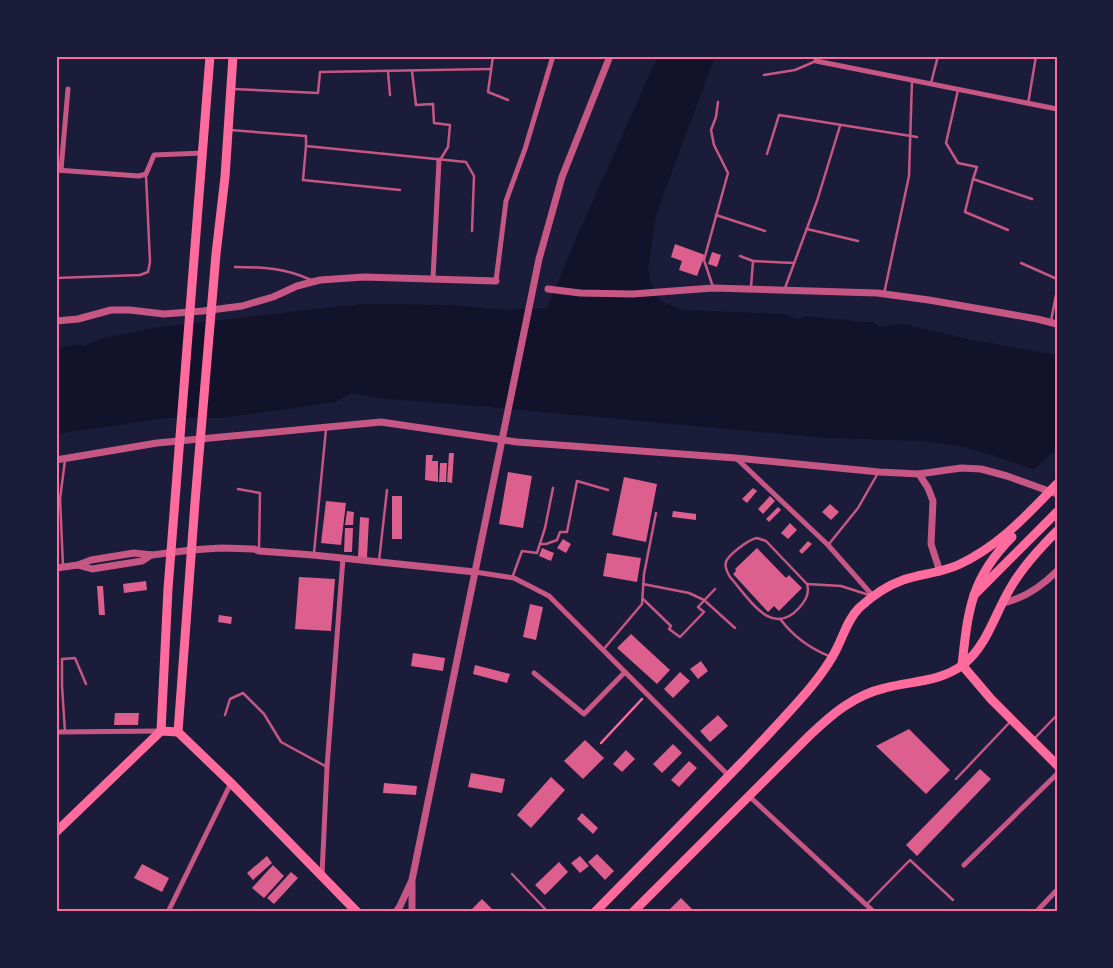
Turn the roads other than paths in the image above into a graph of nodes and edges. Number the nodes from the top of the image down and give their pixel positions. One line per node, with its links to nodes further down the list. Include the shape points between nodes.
1 (210, 56): 28 (main road)
2 (233, 56): 16 (main road)
3 (493, 56): 9 (lane)
4 (553, 56): 50 (street, via 506,201)
5 (610, 56): 86 (street, via 562,177 539,259)
6 (938, 56): 14 (lane)
7 (1036, 56): 21 (lane)
8 (816, 59): 12 (lane, via 795,70); 13 (street)
9 (490, 69): 10 (lane); 19 (lane, via 488,92)
10 (412, 71): 11 (lane); 30 (lane, via 416,105 433,104 434,123 450,125 448,147)
11 (388, 72): 16 (lane, via 320,72 318,93); 18 (lane)
12 (764, 75)
13 (912, 80): 14 (street); 25 (lane)
14 (930, 84): 17 (street)
15 (68, 89): 31 (street)
16 (231, 89): 24 (main road)
17 (958, 90): 21 (street); 33 (lane, via 946,143 958,163 977,168)
18 (390, 95)
19 (508, 100)
20 (718, 102): 36 (lane, via 711,130 714,145 728,173)
21 (1028, 104): 22 (street)
22 (1057, 110)
23 (840, 126): 25 (lane); 29 (lane, via 779,115); 37 (lane)
24 (228, 130): 27 (lane, via 306,136); 78 (main road)
25 (909, 136): 26 (lane); 57 (lane, via 909,176)
26 (917, 137)
27 (306, 146): 30 (lane); 34 (lane, via 303,180)
28 (203, 153): 32 (street, via 154,155); 80 (main road)
29 (767, 154)
30 (439, 160): 39 (lane, via 466,162 474,176); 48 (street)
31 (58, 170): 32 (street)
32 (146, 174): 47 (lane, via 148,272)
33 (973, 179): 35 (lane); 38 (lane, via 965,212)
34 (400, 190)
35 (1032, 199)
36 (716, 215): 40 (lane); 52 (lane, via 704,260)
37 (807, 229): 41 (lane); 44 (lane)
38 (1008, 230)
39 (472, 231)
40 (765, 231)
41 (858, 241)
42 (740, 256): 43 (lane)
43 (754, 261): 44 (lane); 54 (lane)
44 (794, 263): 55 (lane)
45 (1021, 263): 49 (lane)
46 (235, 266): 51 (lane, via 280,269)
47 (56, 278)
48 (433, 278): 50 (street); 51 (street)
49 (1057, 279)
50 (496, 281)
51 (314, 282): 58 (street, via 242,306 164,314 111,310 78,319)
52 (713, 288): 53 (street, via 632,294); 54 (street)
53 (548, 289)
54 (750, 289): 55 (street)
55 (784, 290): 57 (street)
56 (1057, 290): 59 (lane)
57 (884, 294): 59 (street)
58 (56, 320)
59 (1054, 323)
60 (326, 428): 61 (street, via 157,443); 62 (street, via 381,422 517,442); 81 (lane)
61 (65, 458): 63 (street); 84 (lane, via 60,499)
62 (736, 458): 64 (street); 77 (street)
63 (56, 460)
64 (879, 472): 65 (street); 77 (lane, via 858,508)
65 (920, 474): 71 (street, via 961,468 981,469); 87 (street, via 933,501 931,544)
66 (1057, 484): 74 (main road)
67 (553, 488): 76 (lane)
68 (238, 489): 79 (lane, via 260,492)
69 (387, 490): 83 (lane)
70 (608, 490): 76 (lane, via 577,481 566,532 560,532 557,540)
71 (1057, 494)
72 (656, 512): 89 (lane)
73 (1057, 512): 93 (main road)
74 (1021, 523): 87 (main road, via 986,549); 93 (main road, via 994,556)
75 (1057, 531): 96 (main road, via 1021,571)
76 (540, 544): 88 (lane, via 537,553 522,552)
77 (828, 545): 92 (street)
78 (191, 550): 79 (street, via 253,554); 80 (street); 111 (main road)
79 (259, 551): 81 (street)
80 (171, 552): 84 (street, via 152,555 142,561 92,569 78,565); 108 (main road)
81 (313, 555): 82 (street)
82 (343, 558): 83 (street); 114 (street)
83 (379, 562): 86 (street)
84 (60, 567)
85 (1057, 571): 96 (street, via 1028,595)
86 (475, 572): 88 (street); 124 (street)
87 (940, 572): 92 (main road, via 899,582)
88 (512, 578): 99 (street, via 549,596)
89 (643, 584): 94 (lane); 95 (lane)
90 (807, 584): 92 (lane, via 842,586); 97 (lane, via 808,594 804,603); 97 (lane, via 762,538 749,541 728,558 725,567 730,578 764,615)
91 (715, 589): 95 (lane)
92 (873, 596): 100 (main road, via 851,618)
93 (972, 597): 101 (main road)
94 (643, 599): 95 (lane, via 680,637 704,612 698,607); 99 (lane)
95 (704, 600): 98 (lane)
96 (1002, 603): 101 (main road, via 982,643)
97 (782, 620): 100 (lane, via 801,641)
98 (735, 628)
99 (603, 650): 102 (street)
100 (832, 658): 116 (main road, via 803,696)
101 (962, 665): 107 (main road); 119 (main road, via 936,678 872,692 848,704 822,723)
102 (625, 672): 103 (street, via 584,714); 116 (street)
103 (534, 673)
104 (86, 684): 110 (lane, via 75,658 62,659)
105 (225, 715): 114 (lane, via 230,699 243,693 264,714 281,742)
106 (1057, 715): 112 (lane)
107 (1012, 719): 112 (main road); 117 (lane)
108 (161, 731): 110 (street); 111 (main road); 120 (main road)
109 (56, 732): 110 (street)
110 (65, 732)
111 (178, 732): 118 (main road)
112 (1033, 740): 113 (main road)
113 (1057, 765)
114 (328, 767): 123 (street)
115 (1057, 774): 121 (street)
116 (729, 776): 133 (main road)
117 (956, 779)
118 (231, 783): 123 (main road); 128 (street)
119 (749, 796): 127 (street); 134 (main road)
120 (56, 832)
121 (964, 865)
122 (512, 874): 132 (lane)
123 (321, 877): 129 (main road)
124 (412, 880): 130 (street); 131 (street)
125 (1057, 890): 136 (street)
126 (953, 900): 127 (lane, via 910,860)
127 (866, 905): 135 (street)
128 (168, 912)
129 (357, 912)
130 (396, 912)
131 (412, 912)
132 (548, 912)
133 (595, 912)
134 (633, 912)
135 (874, 912)
136 (1036, 912)

